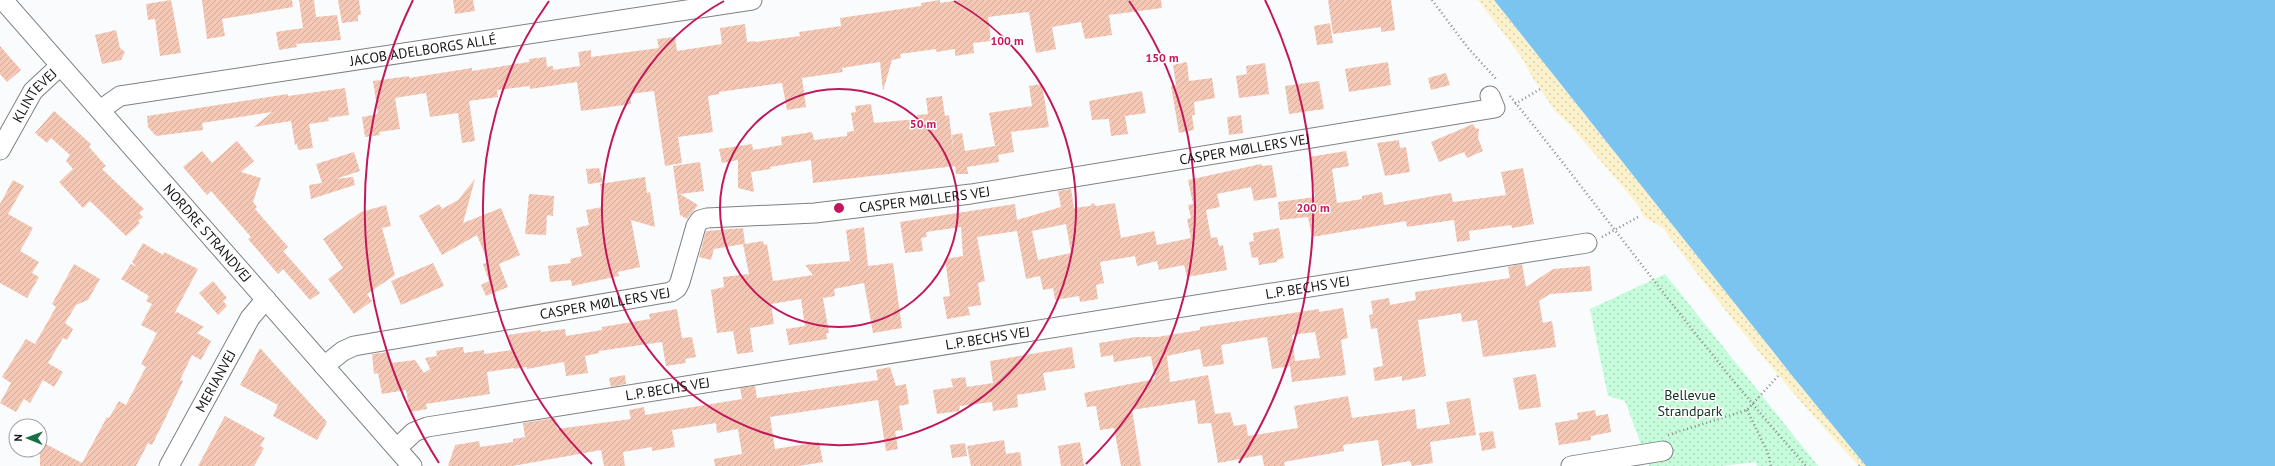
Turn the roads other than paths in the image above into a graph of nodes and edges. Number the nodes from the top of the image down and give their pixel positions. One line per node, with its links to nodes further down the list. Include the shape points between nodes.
1 (3, 0): 3 (street, NORDRE STRANDVEJ)
2 (752, 0): 5 (street, JACOB ADELBORGS ALLÉ, via 120,96)
3 (60, 66): 5 (street, NORDRE STRANDVEJ); 6 (street, KLINTEVEJ, via 33,91)
4 (1498, 96): 9 (street, CASPER MØLLERS VEJ, via 971,194 815,213 707,218 700,220 696,226 682,278 677,288 671,292 354,346)
5 (100, 110): 8 (street, NORDRE STRANDVEJ)
6 (0, 150)
7 (1587, 243): 10 (street, L.P. BECHS VEJ, via 427,427 414,432)
8 (266, 299): 9 (street, NORDRE STRANDVEJ); 12 (street, MERIANVEJ, via 250,318)
9 (324, 366): 10 (street, NORDRE STRANDVEJ)
10 (397, 448): 13 (street, NORDRE STRANDVEJ)
11 (1663, 451): 14 (street)
12 (170, 466)
13 (412, 466)
14 (1571, 466)

